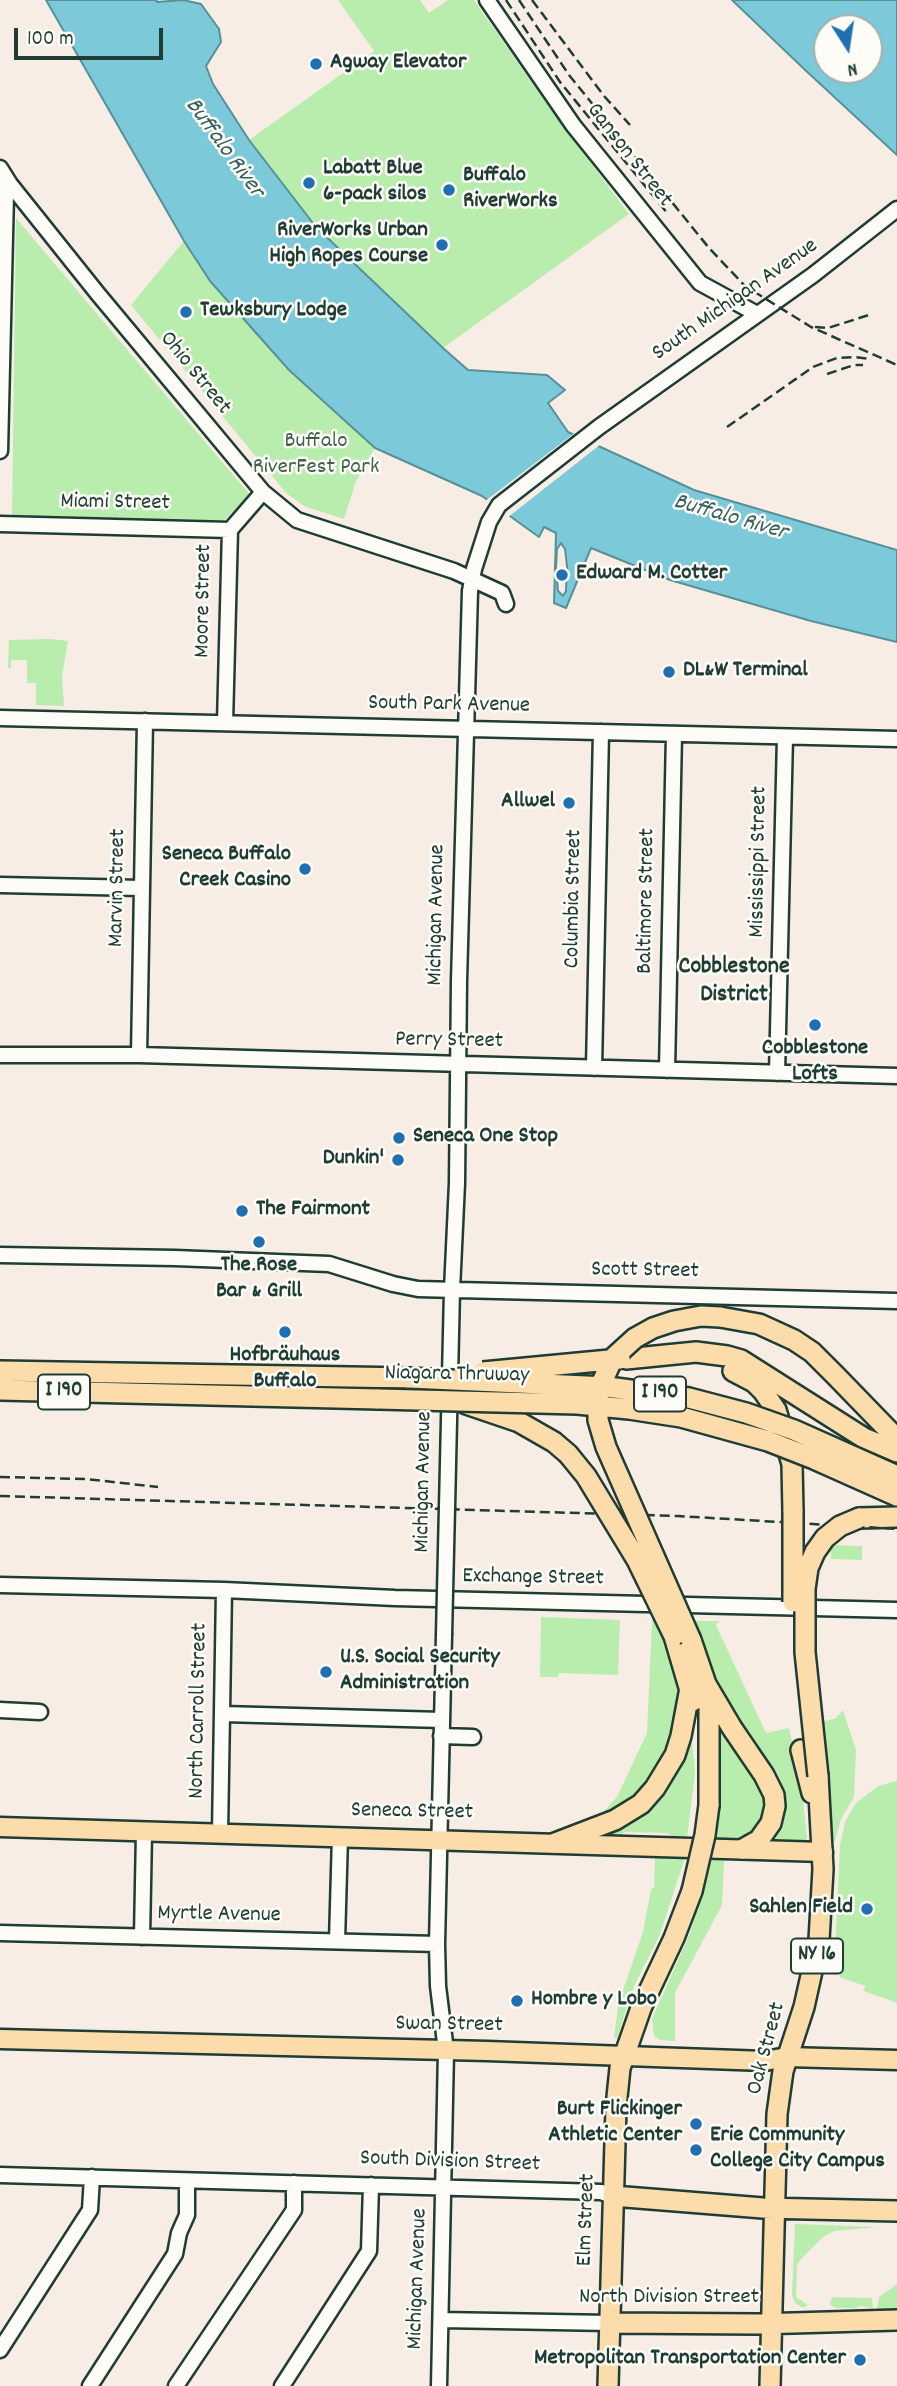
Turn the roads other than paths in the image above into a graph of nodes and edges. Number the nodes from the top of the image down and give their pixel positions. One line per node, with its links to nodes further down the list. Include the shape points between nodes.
1 (487, 0): 4 (street, Ganson Street, via 573,125 700,283)
2 (1, 171): 5 (street, via 6,193); 7 (street, Ohio Street)
3 (897, 209): 4 (street, South Michigan Avenue)
4 (757, 314): 10 (street, South Michigan Avenue, via 499,505 489,522)
5 (1, 369): 6 (street)
6 (0, 451)
7 (263, 492): 9 (street, Moore Street); 10 (street, Ohio Street, via 298,520)
8 (0, 524): 9 (street, Miami Street)
9 (230, 530): 14 (street, Moore Street)
10 (472, 579): 11 (street, Ohio Street, via 502,593); 15 (street, Michigan Avenue)
11 (506, 604)
12 (0, 718): 13 (street, South Park Avenue)
13 (145, 721): 14 (street, South Park Avenue); 21 (street, Marvin Street)
14 (225, 723): 15 (street, South Park Avenue)
15 (467, 729): 16 (street, South Park Avenue); 24 (street, Michigan Avenue)
16 (601, 732): 17 (street, South Park Avenue); 25 (street, Columbia Street)
17 (674, 734): 18 (street, South Park Avenue); 26 (street, Baltimore Street)
18 (785, 737): 19 (street, South Park Avenue); 27 (street, Mississippi Street)
19 (897, 739)
20 (0, 885): 21 (street)
21 (141, 888): 23 (street, Marvin Street)
22 (0, 1055): 23 (street, Perry Street)
23 (139, 1055): 24 (street, Perry Street)
24 (459, 1065): 25 (street, Perry Street); 30 (street, Michigan Avenue)
25 (594, 1068): 26 (street, Perry Street)
26 (667, 1070): 27 (street, Perry Street)
27 (778, 1073): 28 (street, Perry Street)
28 (897, 1076)
29 (0, 1255): 30 (street, Scott Street, via 329,1264 393,1284)
30 (452, 1290): 31 (street, Scott Street); 50 (street, Michigan Avenue, bridge)
31 (897, 1301)
32 (626, 1359): 34 (highway, bridge); 38 (highway, via 696,1352 741,1360 864,1438); 54 (highway, bridge, via 722,1367 754,1382 776,1410 793,1476 793,1644 801,1750)
33 (0, 1371): 34 (highway, Niagara Thruway / I 190)
34 (409, 1378): 39 (highway, Niagara Thruway / I 190, bridge, via 608,1387 689,1398 794,1430)
35 (0, 1390): 36 (highway, Niagara Thruway / I 190, bridge)
36 (458, 1401): 40 (highway, Niagara Thruway / I 190, bridge, via 577,1404 681,1417 768,1441); 45 (highway, bridge, via 519,1422 568,1454 586,1476)
37 (897, 1439): 45 (highway, bridge, via 812,1352 759,1324 701,1316 653,1328 622,1348 606,1371 598,1397 600,1430)
38 (897, 1452)
39 (897, 1476)
40 (897, 1496)
41 (897, 1517): 54 (highway, bridge, via 859,1518 840,1526 825,1538 808,1568 805,1652)
42 (0, 1585): 43 (street, Exchange Street)
43 (224, 1590): 44 (street, Exchange Street); 49 (street, North Carroll Street)
44 (897, 1610)
45 (683, 1638): 46 (highway)
46 (698, 1686): 59 (highway, via 676,1755 655,1788 615,1820); 60 (highway, via 732,1728 774,1795 771,1823 760,1840); 68 (highway, Elm Street, bridge, via 710,1716 705,1835 692,1891)
47 (0, 1710): 48 (street)
48 (40, 1712)
49 (223, 1714): 50 (street); 56 (street, North Carroll Street)
50 (442, 1720): 51 (street, Michigan Avenue)
51 (441, 1736): 52 (street); 58 (street, Michigan Avenue)
52 (473, 1737)
53 (0, 1827): 55 (main road, Seneca Street)
54 (821, 1828): 61 (highway, Oak Street)
55 (144, 1832): 56 (main road, Seneca Street); 63 (street)
56 (220, 1833): 57 (main road, Seneca Street)
57 (340, 1836): 58 (main road, Seneca Street); 64 (street)
58 (439, 1838): 59 (main road, Seneca Street); 65 (street, Michigan Avenue)
59 (555, 1843): 60 (main road, Seneca Street)
60 (743, 1849): 61 (main road, Seneca Street)
61 (823, 1852): 69 (highway, Oak Street / NY 16, via 817,1951)
62 (0, 1933): 63 (street, Myrtle Avenue)
63 (142, 1937): 64 (street, Myrtle Avenue)
64 (337, 1941): 65 (street, Myrtle Avenue)
65 (437, 1944): 67 (street, Michigan Avenue)
66 (0, 2039): 67 (main road, Swan Street)
67 (446, 2051): 68 (main road, Swan Street); 76 (street, Michigan Avenue)
68 (624, 2056): 69 (main road, Swan Street, via 765,2061); 77 (highway, Elm Street, via 616,2108)
69 (787, 2057): 70 (main road, Swan Street); 78 (highway, Oak Street / NY 16, via 776,2115)
70 (897, 2060)
71 (0, 2175): 72 (street, South Division Street)
72 (92, 2177): 73 (street, South Division Street); 84 (street, via 90,2210)
73 (187, 2181): 74 (street, South Division Street); 85 (street, via 187,2215 175,2254)
74 (294, 2183): 75 (street, South Division Street); 86 (street, via 294,2210)
75 (371, 2185): 76 (street, South Division Street); 87 (street, via 369,2251)
76 (444, 2188): 77 (street, South Division Street); 80 (street, Michigan Avenue)
77 (613, 2196): 78 (highway, South Division Street); 82 (highway, Elm Street)
78 (774, 2208): 79 (highway, South Division Street); 83 (highway, Oak Street)
79 (897, 2211)
80 (441, 2320): 82 (street, North Division Street); 88 (street, Michigan Avenue)
81 (897, 2320): 83 (highway, North Division Street)
82 (610, 2323): 83 (highway, North Division Street); 89 (highway, Elm Street)
83 (771, 2323): 90 (highway, Oak Street)
84 (0, 2350)
85 (90, 2386)
86 (176, 2386)
87 (282, 2386)
88 (439, 2386)
89 (608, 2386)
90 (770, 2386)

